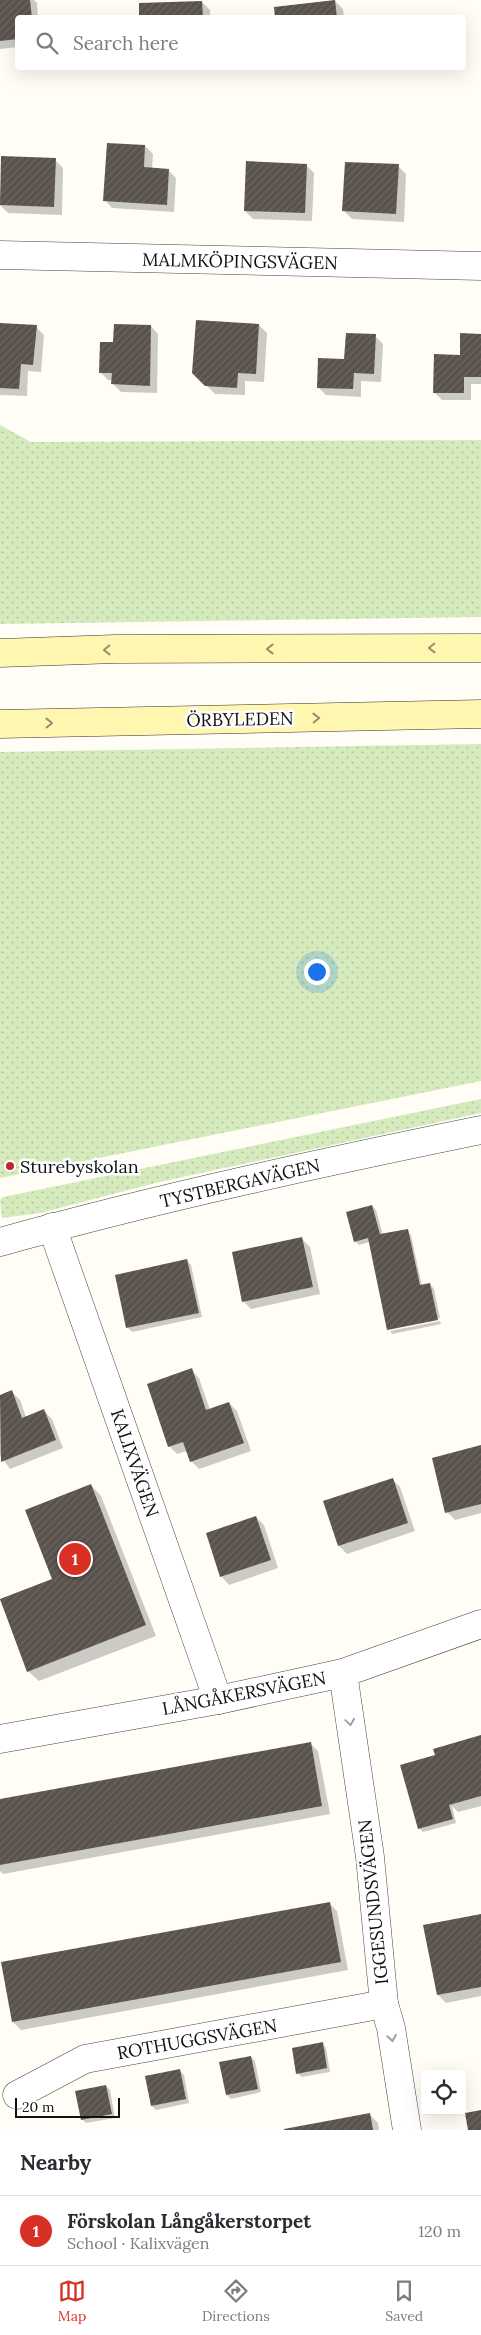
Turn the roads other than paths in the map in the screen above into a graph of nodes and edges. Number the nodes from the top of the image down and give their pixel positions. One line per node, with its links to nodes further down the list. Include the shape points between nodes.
1 (0, 255): 2 (street, MALMKÖPINGSVÄGEN)
2 (481, 266)
3 (481, 648): 4 (main road, one-way to 4, via 115,649)
4 (0, 653)
5 (481, 714): 6 (main road, ÖRBYLEDEN, one-way to 5)
6 (0, 724)
7 (481, 1130): 8 (street, TYSTBERGAVÄGEN, via 362,1154)
8 (52, 1227): 9 (street, TYSTBERGAVÄGEN); 12 (street, KALIXVÄGEN)
9 (0, 1242)
10 (481, 1624): 11 (street, LÅNGÅKERSVÄGEN)
11 (343, 1673): 12 (street, LÅNGÅKERSVÄGEN); 14 (street, IGGESUNDSVÄGEN, one-way to 14, via 370,1857)
12 (218, 1700): 13 (street, LÅNGÅKERSVÄGEN)
13 (0, 1739)
14 (384, 2004): 15 (street, ROTHUGGSVÄGEN, via 85,2059); 16 (street, IGGESUNDSVÄGEN, one-way to 16, via 391,2028)
15 (17, 2095)
16 (407, 2130)

